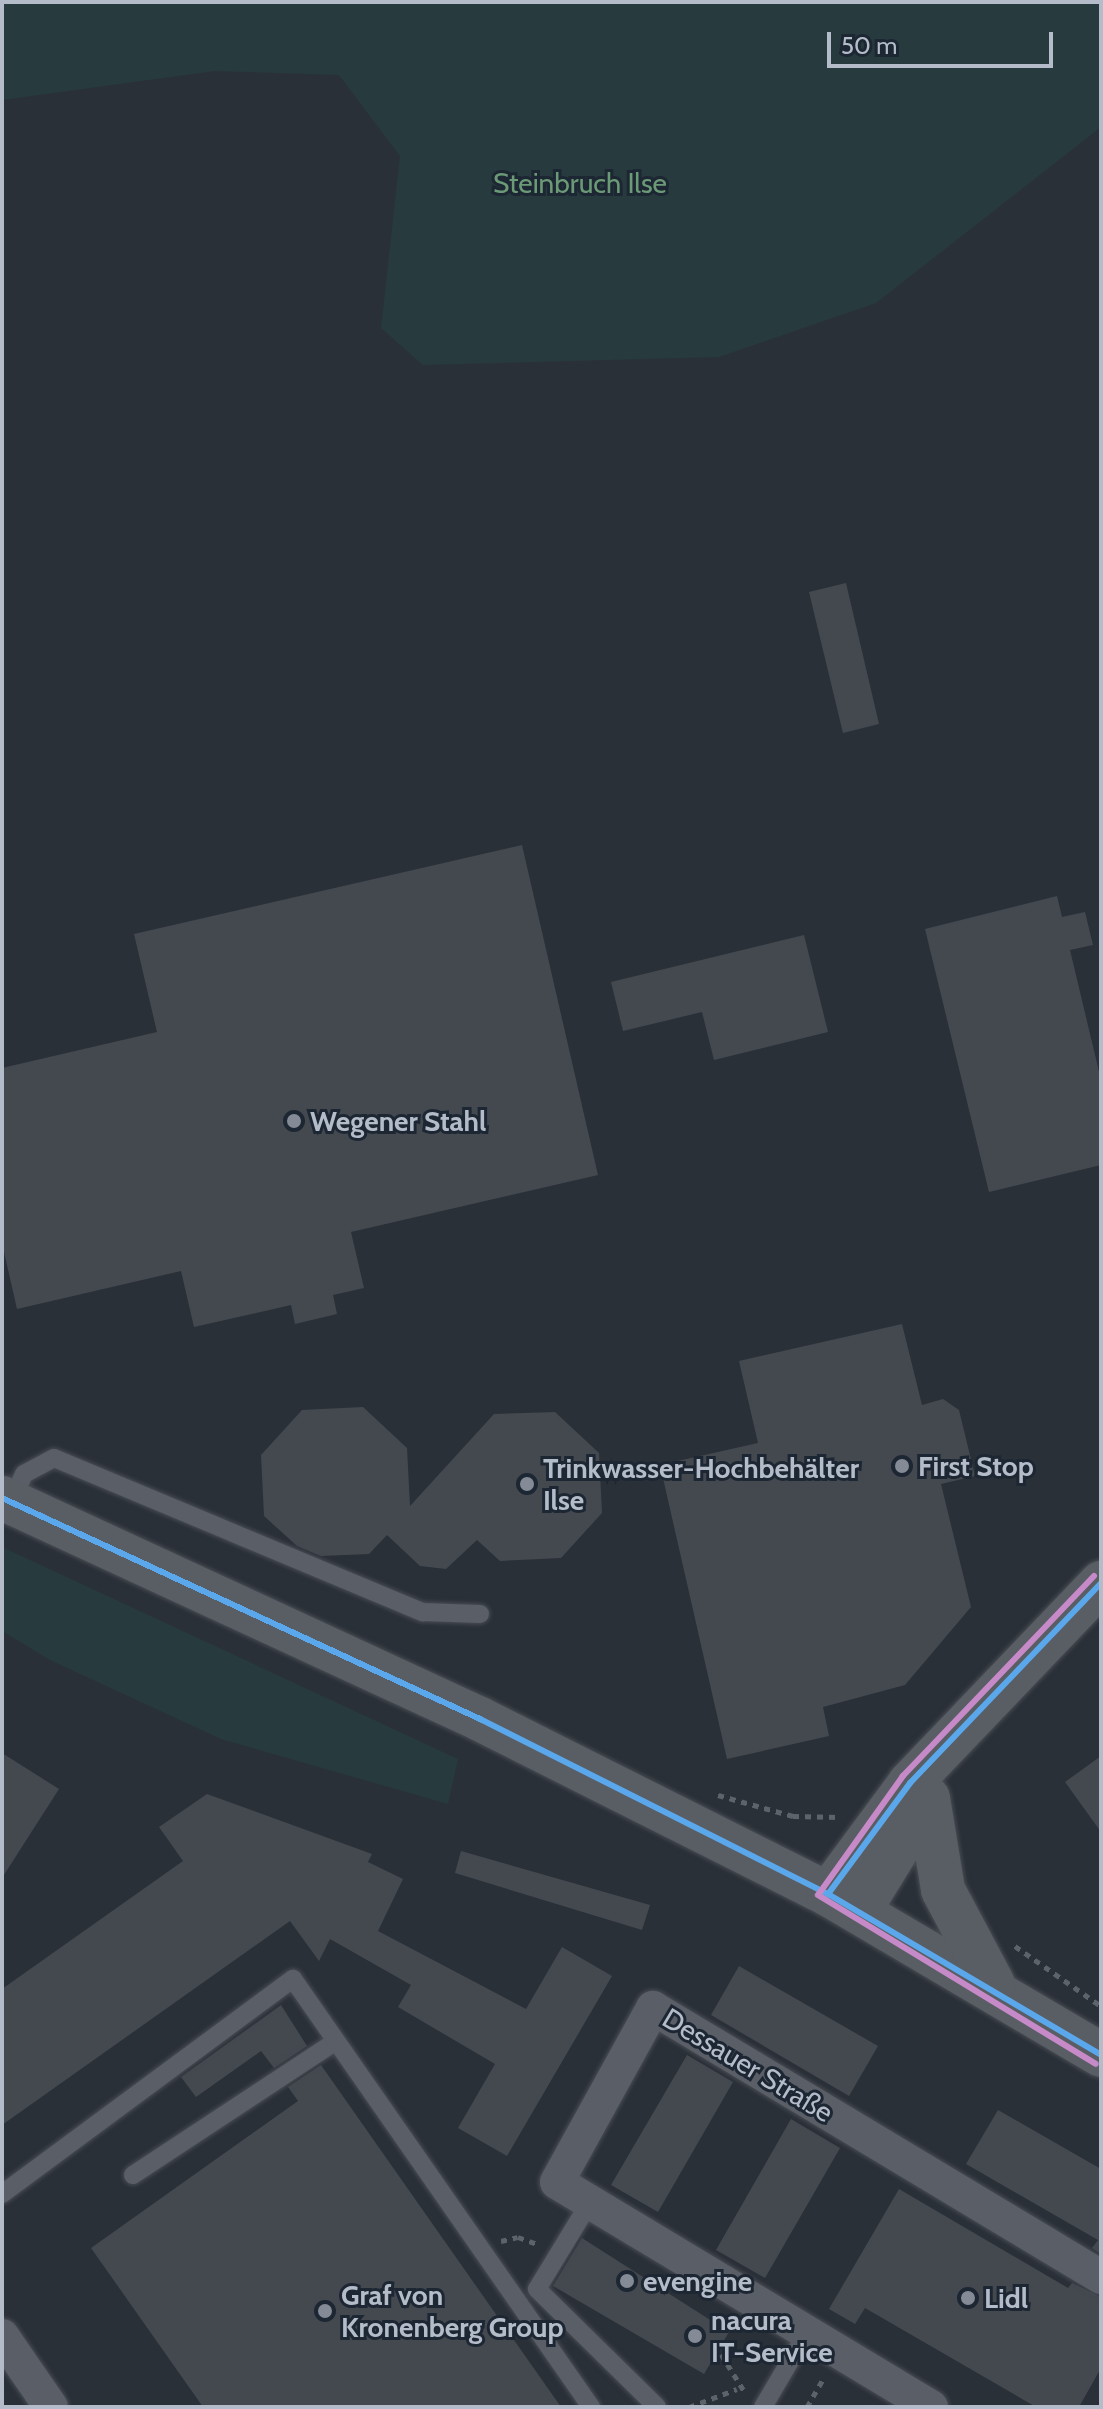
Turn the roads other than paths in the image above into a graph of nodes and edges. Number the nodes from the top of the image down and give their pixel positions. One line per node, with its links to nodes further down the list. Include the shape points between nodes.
1 (6, 1500): 3 (lane, via 24,1474 54,1458 423,1612); 6 (main road, via 480,1719)
2 (1101, 1583): 4 (main road, via 1056,1622)
3 (480, 1614)
4 (955, 1737): 5 (main road); 6 (main road, via 910,1783)
5 (928, 1798): 6 (main road); 7 (main road, via 943,1890)
6 (843, 1902): 7 (main road)
7 (997, 1990): 9 (main road)
8 (336, 2041): 10 (lane); 11 (lane, via 293,1979); 18 (lane)
9 (1101, 2055)
10 (133, 2175)
11 (2, 2194)
12 (590, 2202): 13 (street, Dessauer Straße, via 557,2182 653,2008); 14 (street, Dessauer Straße); 19 (lane, via 537,2289)
13 (1101, 2277)
14 (806, 2334): 16 (lane); 20 (street, Dessauer Straße)
15 (2, 2336): 17 (street)
16 (763, 2406)
17 (51, 2407)
18 (591, 2407)
19 (657, 2407)
20 (931, 2407)

